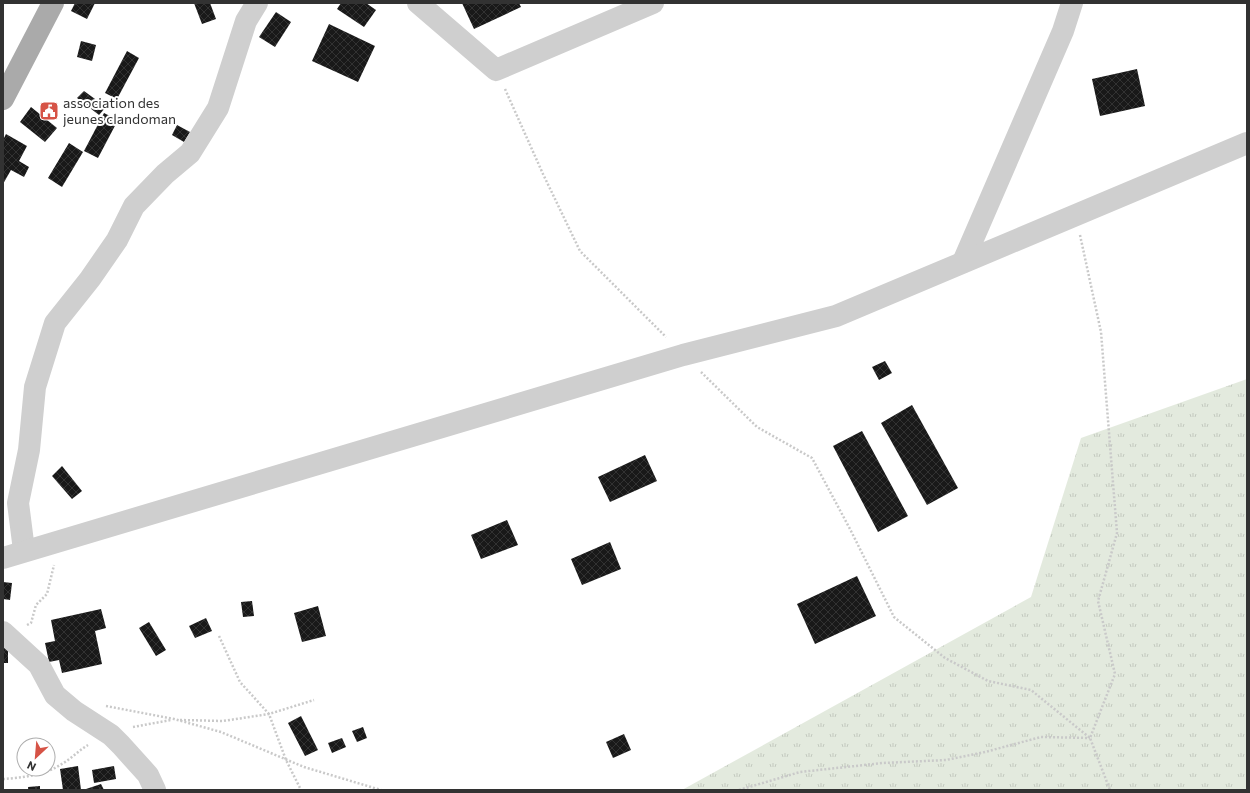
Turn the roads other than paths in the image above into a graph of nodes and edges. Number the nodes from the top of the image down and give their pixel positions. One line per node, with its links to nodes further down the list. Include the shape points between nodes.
1 (53, 3): 6 (main road)
2 (257, 3): 9 (street, via 246,21 218,108 190,153 164,174 134,206 117,240 55,322 36,387 29,450 18,503)
3 (418, 3): 4 (street, via 496,70)
4 (653, 3)
5 (1072, 3): 8 (street, via 1064,31)
6 (3, 100)
7 (1247, 143): 8 (street)
8 (962, 262): 9 (street, via 836,316 683,355)
9 (24, 550): 10 (street)
10 (3, 558)
11 (12, 629): 12 (street, via 39,665 55,695 111,735 148,775)
12 (155, 790)

